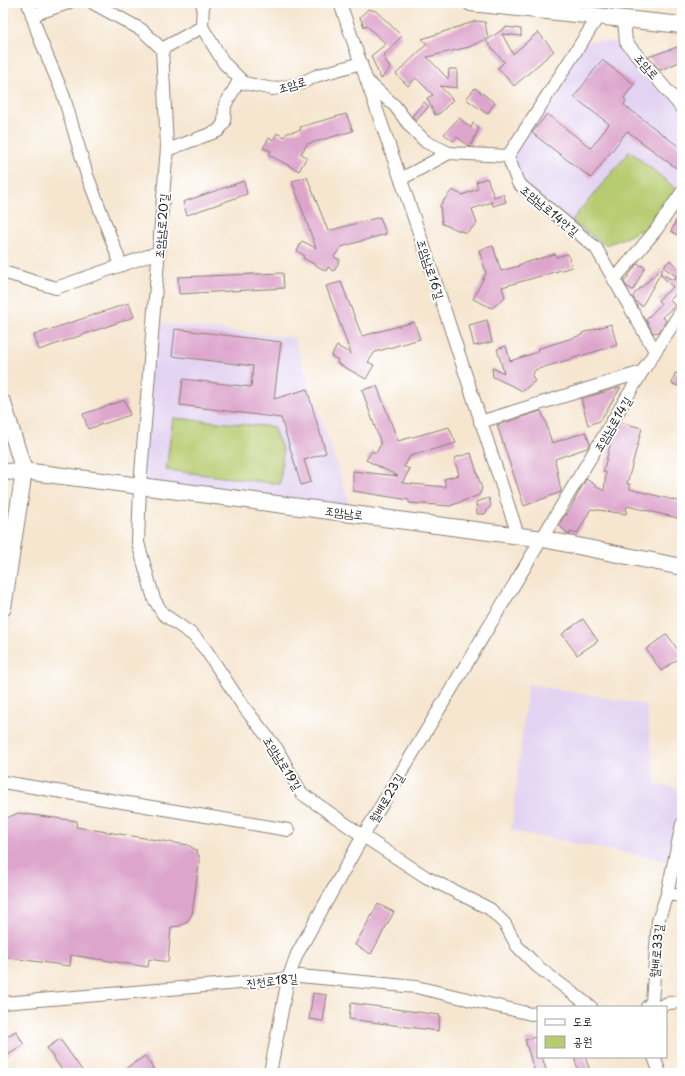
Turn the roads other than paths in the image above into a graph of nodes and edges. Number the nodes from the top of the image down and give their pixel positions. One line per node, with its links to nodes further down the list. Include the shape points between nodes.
1 (28, 3): 8 (street)
2 (68, 3): 8 (street)
3 (93, 3): 13 (street, via 142,30)
4 (203, 3): 12 (street)
5 (340, 3): 14 (street, 조암남로16길)
6 (471, 3): 7 (main road)
7 (498, 4): 9 (main road)
8 (32, 15): 24 (street, via 63,94 87,175)
9 (598, 17): 10 (main road); 20 (street)
10 (624, 19): 11 (main road); 17 (street, 조암로, via 626,42)
11 (682, 25)
12 (202, 27): 13 (street); 15 (street, 조암로, via 224,63)
13 (162, 49): 18 (street, 조암남로20길)
14 (361, 63): 15 (street, 조암로, via 316,76 299,84 273,89 244,83); 16 (street, 조암남로16길)
15 (240, 79): 18 (street, via 225,106 224,123 218,131)
16 (367, 82): 19 (street, via 395,106 426,142); 21 (street, 조암남로16길)
17 (682, 108)
18 (167, 150): 23 (street, 조암남로20길)
19 (449, 153): 20 (street); 21 (street)
20 (508, 156): 26 (street, 조암남로14안길, via 518,183 596,248)
21 (400, 179): 31 (street, 조암남로16길)
22 (682, 192): 26 (street, via 656,230)
23 (159, 252): 24 (street); 34 (street, 조암남로20길)
24 (120, 265): 25 (street, via 56,288)
25 (3, 272)
26 (614, 280): 28 (street, 조암남로14안길)
27 (682, 310): 28 (street, 조암남로14길)
28 (655, 351): 29 (street, 조암남로14길)
29 (642, 372): 31 (street); 36 (street, 조암남로14길)
30 (3, 403): 32 (main road)
31 (480, 422): 35 (street, 조암남로16길)
32 (24, 471): 33 (main road, 조암남로); 34 (main road, 조암남로); 38 (main road)
33 (3, 472)
34 (140, 486): 35 (main road, 조암남로); 42 (street, 조암남로19길, via 138,543 154,599 163,614 193,635 206,650 243,706 277,749 301,793)
35 (518, 535): 36 (main road, 조암남로)
36 (543, 538): 37 (main road, 조암남로); 42 (street, 월배로23길)
37 (682, 568)
38 (3, 608)
39 (3, 782): 41 (street)
40 (682, 824): 43 (street, 월배로33길)
41 (288, 830)
42 (363, 836): 45 (street, 월배로23길, via 297,954); 48 (street, 조암남로19길, via 426,876 490,909 505,924 516,946 538,967)
43 (667, 894): 44 (street); 49 (street, 월배로33길, via 658,921 652,1002)
44 (682, 896)
45 (288, 979): 47 (street, 진천로18길); 51 (street, 진천로18길, via 300,976 416,987 531,1014); 53 (street, 월배로23길)
46 (682, 1002): 50 (street)
47 (3, 1003)
48 (590, 1006)
49 (648, 1006)
50 (661, 1006)
51 (537, 1013)
52 (654, 1058): 54 (street)
53 (270, 1073)
54 (660, 1073)

